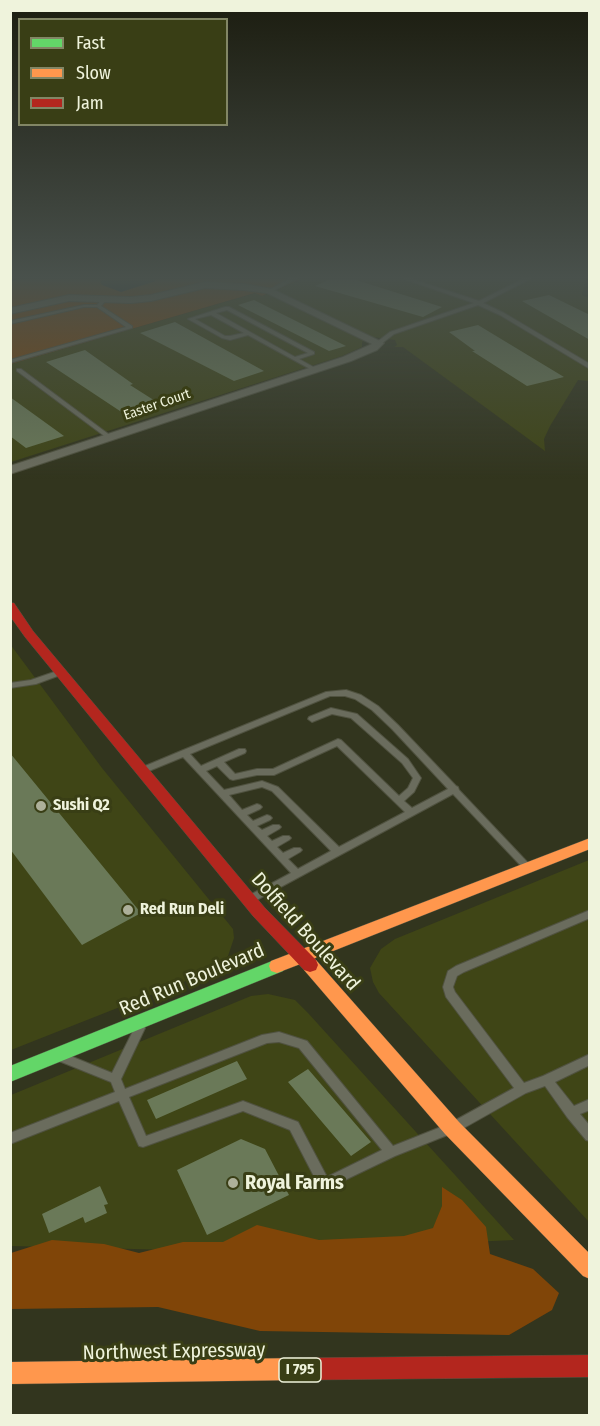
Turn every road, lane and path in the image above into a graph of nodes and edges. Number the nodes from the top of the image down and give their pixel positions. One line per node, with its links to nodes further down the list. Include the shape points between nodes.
1 (66, 346): 7 (lane)
2 (271, 346): 6 (lane)
3 (298, 346): 6 (lane, via 312,353)
4 (375, 346): 9 (street, Easter Court)
5 (554, 346): 8 (lane)
6 (295, 359): 9 (lane)
7 (10, 362)
8 (590, 367)
9 (314, 369): 11 (street, Easter Court)
10 (19, 370): 11 (lane)
11 (109, 437): 12 (street, Easter Court)
12 (10, 470)
13 (10, 606): 14 (main road, Dolfield Boulevard)
14 (60, 672): 15 (lane); 23 (main road, Dolfield Boulevard)
15 (10, 686)
16 (329, 694): 17 (lane); 20 (lane); 24 (lane, via 346,693 375,708)
17 (331, 711): 18 (lane); 28 (lane, via 354,716 405,761 417,778 411,790)
18 (312, 719)
19 (242, 751): 21 (lane)
20 (184, 753): 22 (lane); 23 (lane)
21 (218, 761): 22 (lane); 28 (lane, via 233,777 274,772 338,742)
22 (200, 770): 25 (lane)
23 (140, 771): 52 (main road, Dolfield Boulevard)
24 (454, 789): 32 (lane); 50 (lane)
25 (222, 794): 26 (lane, via 262,784); 33 (lane)
26 (282, 795): 27 (lane); 29 (lane)
27 (271, 800)
28 (398, 801): 32 (lane)
29 (292, 806): 31 (lane); 34 (lane)
30 (257, 807): 33 (lane)
31 (282, 811)
32 (411, 813): 48 (lane)
33 (241, 814): 37 (lane)
34 (301, 815): 36 (lane); 38 (lane)
35 (267, 818): 37 (lane)
36 (292, 820)
37 (251, 825): 41 (lane)
38 (312, 826): 40 (lane); 42 (lane)
39 (276, 827): 41 (lane)
40 (302, 831)
41 (261, 835): 46 (lane)
42 (323, 837): 44 (lane); 48 (lane)
43 (286, 838): 46 (lane)
44 (313, 842)
45 (590, 843): 50 (main road, Red Run Boulevard)
46 (271, 846): 49 (lane)
47 (297, 850): 49 (lane)
48 (338, 852): 51 (lane)
49 (282, 858): 51 (lane)
50 (528, 867): 54 (main road, Red Run Boulevard)
51 (297, 874): 52 (lane)
52 (249, 901): 54 (main road, Dolfield Boulevard)
53 (590, 914): 61 (lane, via 452,974 450,994)
54 (301, 955): 55 (main road, Red Run Boulevard); 65 (main road, Dolfield Boulevard)
55 (144, 1021): 56 (main road, Red Run Boulevard); 59 (lane)
56 (58, 1055): 58 (main road, Red Run Boulevard); 59 (lane)
57 (590, 1059): 60 (lane)
58 (10, 1074)
59 (115, 1079): 62 (lane)
60 (547, 1080): 61 (lane); 64 (lane)
61 (522, 1089): 65 (lane)
62 (123, 1096): 67 (lane); 68 (lane, via 266,1038 279,1037 303,1044); 68 (lane, via 143,1142 243,1106 294,1126 324,1184)
63 (590, 1104): 64 (lane)
64 (571, 1113): 66 (lane)
65 (452, 1128): 68 (lane); 69 (main road, Dolfield Boulevard)
66 (590, 1136)
67 (10, 1139)
68 (391, 1152)
69 (590, 1269)
70 (590, 1366): 71 (main road, Northwest Expressway / I 795)
71 (10, 1373)

